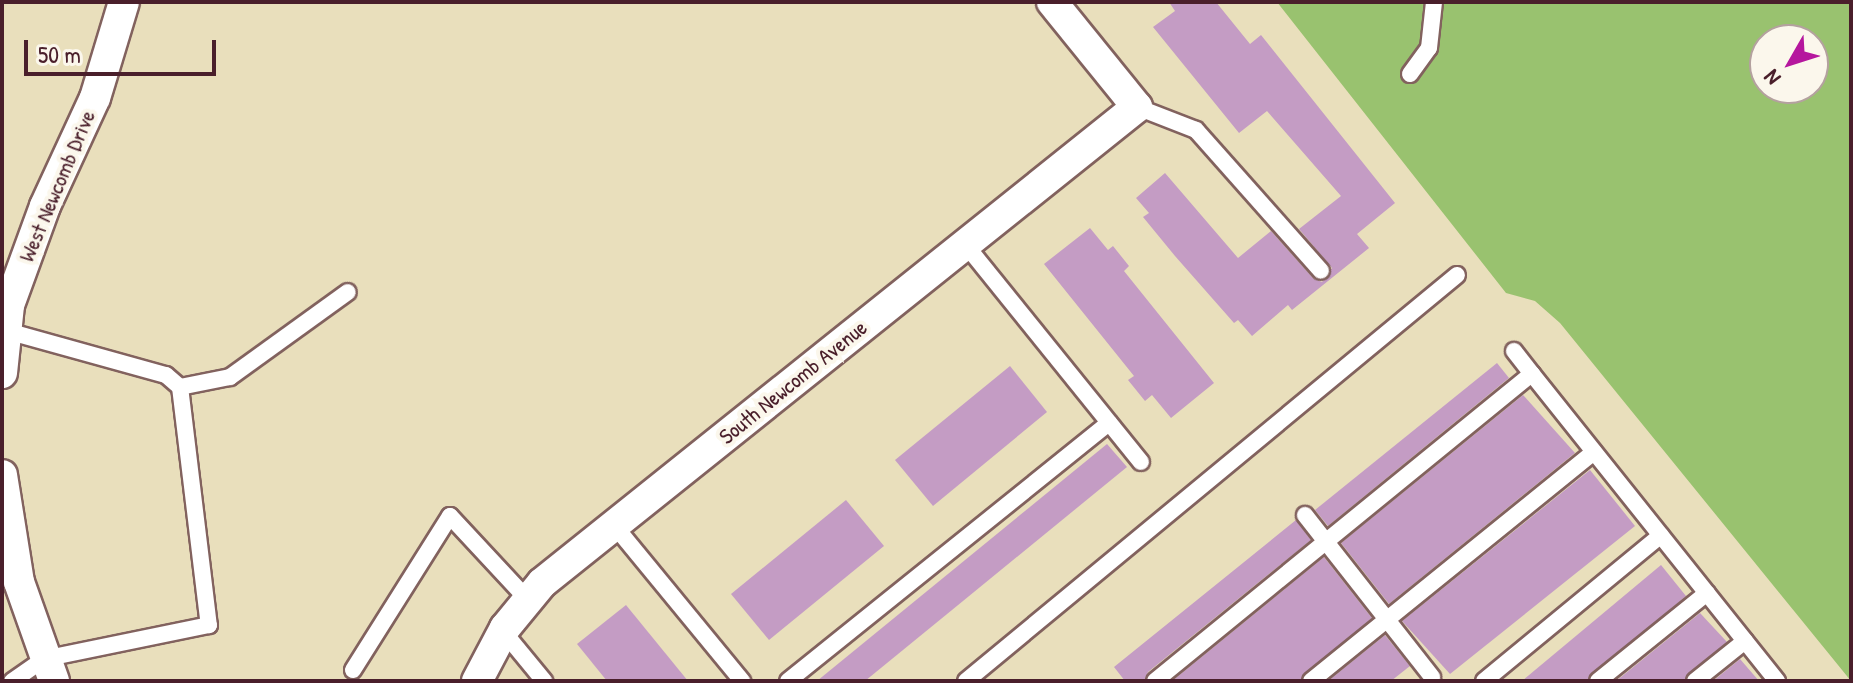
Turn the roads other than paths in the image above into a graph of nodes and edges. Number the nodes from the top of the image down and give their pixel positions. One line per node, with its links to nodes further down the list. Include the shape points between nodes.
1 (124, 2): 10 (street, West Newcomb Drive, via 95,98 50,194)
2 (1052, 2): 5 (street)
3 (1434, 2): 4 (lane, via 1429,48)
4 (1410, 74)
5 (1137, 107): 6 (street, South Newcomb Avenue); 7 (lane, via 1196,130)
6 (965, 244): 15 (lane); 20 (street, South Newcomb Avenue)
7 (1321, 271)
8 (1457, 275): 36 (lane)
9 (348, 292): 14 (lane, via 230,377)
10 (6, 313): 12 (street, West Newcomb Drive); 14 (lane, via 166,375)
11 (1514, 351): 13 (lane)
12 (2, 373)
13 (1532, 374): 16 (lane); 22 (lane)
14 (180, 387): 28 (lane, via 209,625)
15 (1109, 423): 17 (lane); 35 (lane)
16 (1594, 452): 21 (lane); 25 (lane)
17 (1141, 462)
18 (2, 475): 28 (street, via 8,539)
19 (1305, 515): 22 (lane)
20 (614, 525): 24 (street, South Newcomb Avenue); 34 (lane)
21 (1661, 535): 23 (lane); 39 (lane)
22 (1325, 542): 25 (lane); 37 (lane)
23 (1707, 593): 27 (lane); 40 (lane)
24 (527, 599): 26 (street, South Newcomb Avenue); 29 (lane, via 450,516)
25 (1387, 619): 30 (lane); 38 (lane)
26 (503, 631): 32 (street, South Newcomb Avenue); 33 (lane)
27 (1745, 641): 41 (lane); 42 (lane)
28 (49, 670): 31 (lane)
29 (353, 670)
30 (1432, 680)
31 (12, 681)
32 (477, 681)
33 (544, 681)
34 (742, 681)
35 (788, 681)
36 (966, 681)
37 (1155, 681)
38 (1311, 681)
39 (1484, 681)
40 (1598, 681)
41 (1695, 681)
42 (1777, 681)

